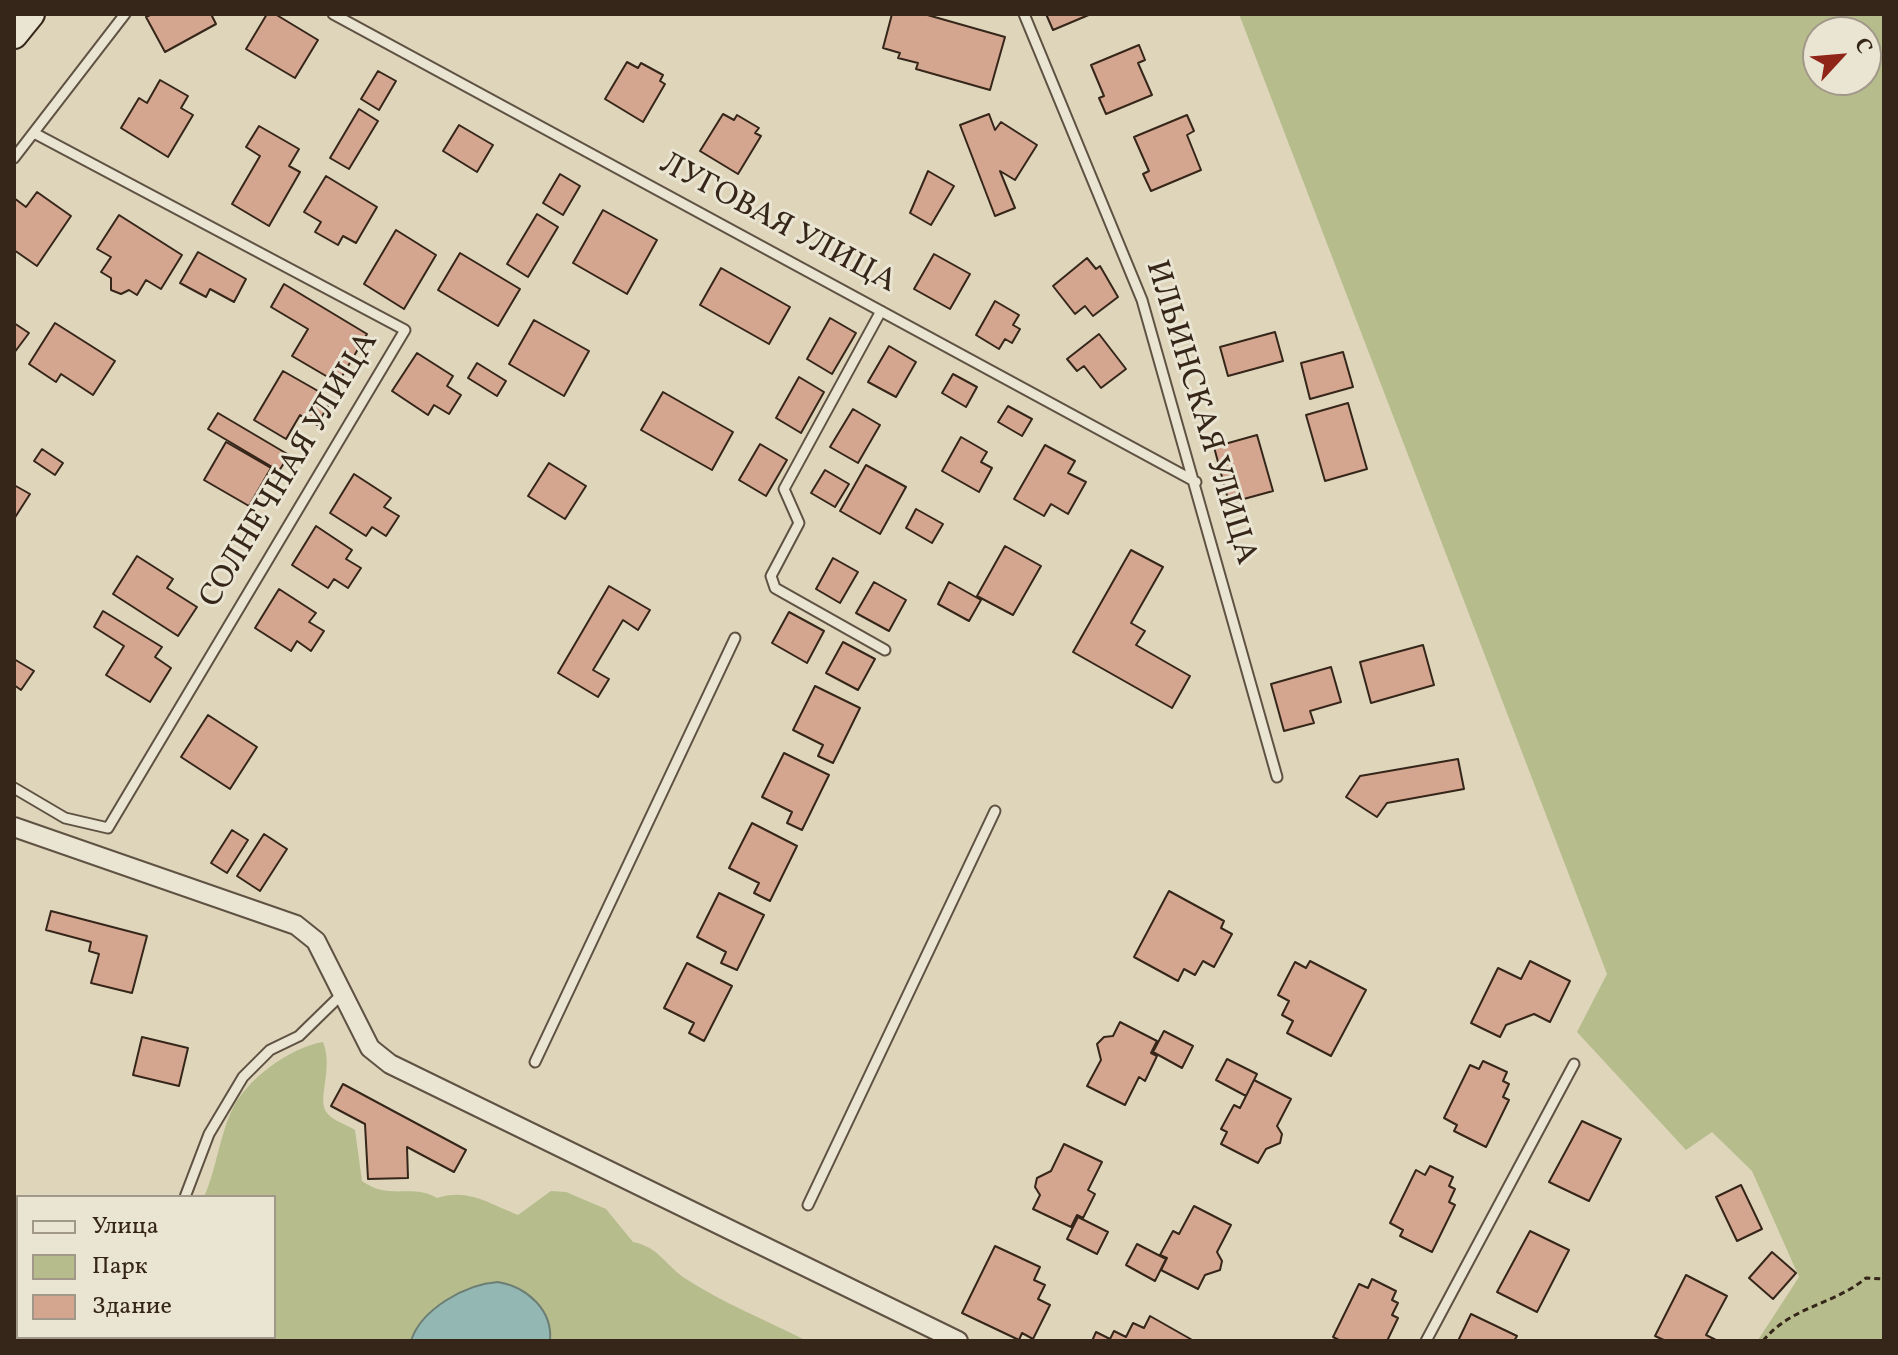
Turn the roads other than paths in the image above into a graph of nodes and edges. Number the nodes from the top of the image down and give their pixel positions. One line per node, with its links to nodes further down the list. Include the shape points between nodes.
1 (31, 14): 5 (street)
2 (125, 14): 6 (lane)
3 (333, 14): 8 (lane, ЛУГОВАЯ УЛИЦА)
4 (1024, 14): 9 (lane, ИЛЬИНСКАЯ УЛИЦА, via 1142,300)
5 (14, 35)
6 (34, 133): 7 (lane); 13 (lane, СОЛНЕЧНАЯ УЛИЦА, via 405,330 108,828 65,818)
7 (14, 158)
8 (881, 311): 9 (lane, ЛУГОВАЯ УЛИЦА); 11 (lane, via 784,489 799,523 771,576 775,588)
9 (1196, 482): 12 (lane, ИЛЬИНСКАЯ УЛИЦА)
10 (735, 638): 17 (lane)
11 (885, 650)
12 (1277, 777)
13 (14, 788)
14 (995, 811): 20 (lane)
15 (14, 827): 16 (street, via 296,925 316,941)
16 (343, 993): 19 (lane, via 299,1036 270,1050 243,1077 209,1134); 21 (street, via 370,1048 390,1064)
17 (535, 1062)
18 (1574, 1064): 22 (lane)
19 (186, 1195)
20 (808, 1205)
21 (958, 1341)
22 (1426, 1341)

